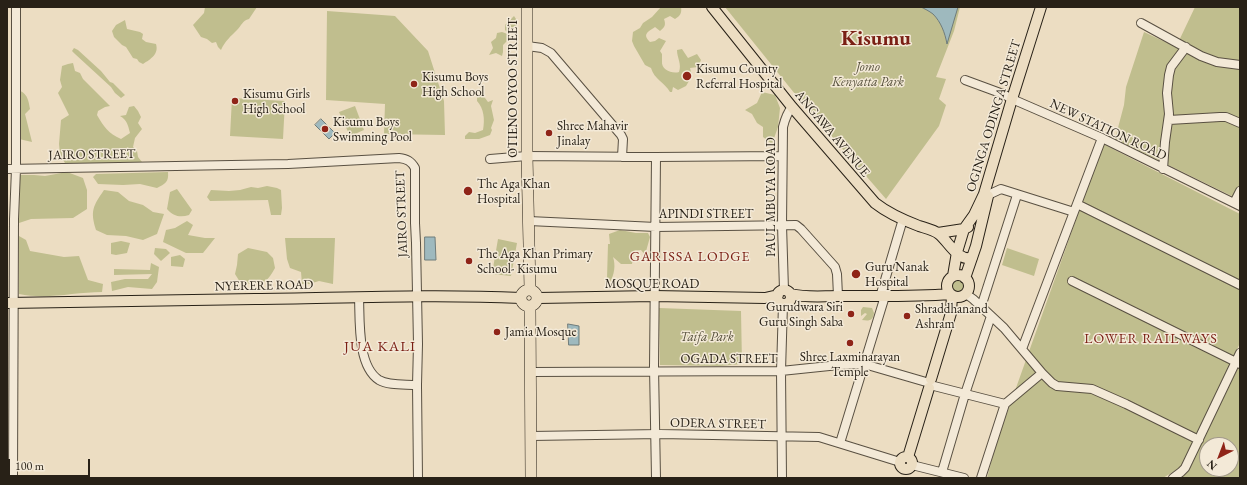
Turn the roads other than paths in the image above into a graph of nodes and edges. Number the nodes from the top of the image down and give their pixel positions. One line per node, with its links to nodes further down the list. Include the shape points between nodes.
1 (16, 7): 23 (street)
2 (527, 7): 7 (highway, OTIENO OYOO STREET)
3 (712, 7): 12 (main road, ANGAWA AVENUE)
4 (1041, 7): 11 (main road, OGINGA ODINGA STREET)
5 (1045, 7): 11 (main road, OGINGA ODINGA STREET)
6 (1141, 23): 8 (street)
7 (527, 46): 16 (highway, OTIENO OYOO STREET); 18 (street, via 551,52 621,136)
8 (1186, 47): 9 (street, via 1200,56 1217,62); 13 (street, via 1168,75)
9 (1240, 66)
10 (965, 80): 11 (street, NEW STATION ROAD)
11 (1014, 100): 15 (street, NEW STATION ROAD); 25 (main road, OGINGA ODINGA STREET)
12 (792, 107): 17 (street, PAUL MBUYA ROAD, via 784,119); 30 (main road, ANGAWA AVENUE, via 875,203 893,216)
13 (1169, 120): 14 (street, via 1226,117); 21 (street)
14 (1240, 123)
15 (1102, 138): 21 (street, NEW STATION ROAD); 27 (street)
16 (528, 156): 18 (street); 20 (street); 31 (highway, OTIENO OYOO STREET)
17 (782, 156): 19 (street); 32 (street, PAUL MBUYA ROAD)
18 (622, 157): 19 (street)
19 (656, 157): 33 (street)
20 (490, 159)
21 (1164, 168): 28 (street, NEW STATION ROAD)
22 (7, 169): 23 (street, JAIRO STREET)
23 (16, 169): 45 (street, JAIRO STREET, via 405,159 415,168); 52 (street)
24 (1240, 191): 28 (street)
25 (986, 194): 26 (street, via 1001,189); 34 (main road, OGINGA ODINGA STREET); 36 (main road, OGINGA ODINGA STREET)
26 (1017, 195): 29 (street); 53 (street)
27 (1077, 204): 29 (street); 42 (street)
28 (1237, 204)
29 (1074, 212): 56 (street)
30 (904, 219): 35 (main road, ANGAWA AVENUE); 48 (street)
31 (529, 221): 33 (street, APINDI STREET); 51 (highway, OTIENO OYOO STREET, via 530,289 522,296)
32 (782, 225): 33 (street, APINDI STREET); 47 (street, APINDI STREET, via 796,225 835,267); 50 (street, PAUL MBUYA ROAD)
33 (656, 227): 46 (street)
34 (964, 229): 35 (main road); 36 (main road, via 973,227); 37 (main road, OGINGA ODINGA STREET)
35 (938, 233): 37 (main road, ANGAWA AVENUE)
36 (979, 233): 38 (main road, OGINGA ODINGA STREET)
37 (957, 252): 38 (main road, via 963,258); 39 (main road, OGINGA ODINGA STREET)
38 (972, 258): 40 (main road, OGINGA ODINGA STREET)
39 (953, 276): 40 (main road); 43 (main road, via 949,279)
40 (966, 278): 44 (main road)
41 (1072, 280): 58 (street)
42 (1240, 285)
43 (950, 293): 44 (main road, via 958,297); 48 (main road, MOSQUE ROAD, via 939,290 926,295); 54 (main road)
44 (967, 295): 53 (street); 54 (main road)
45 (417, 296): 49 (main road, NYERERE ROAD); 51 (main road, NYERERE ROAD); 65 (street, JAIRO STREET)
46 (654, 296): 50 (main road, MOSQUE ROAD); 51 (main road, MOSQUE ROAD); 62 (street)
47 (838, 296): 48 (main road, MOSQUE ROAD); 50 (main road, MOSQUE ROAD)
48 (883, 296): 59 (street)
49 (360, 297): 52 (main road, NYERERE ROAD); 65 (street, via 361,344 373,374 379,380)
50 (784, 297): 60 (street, PAUL MBUYA ROAD)
51 (530, 301): 61 (highway)
52 (10, 302): 76 (street)
53 (981, 307): 55 (street)
54 (951, 313): 64 (main road)
55 (991, 316): 56 (street); 66 (street)
56 (1022, 349): 63 (street)
57 (1240, 352): 58 (street)
58 (1238, 362): 71 (street)
59 (864, 364): 60 (street, OGADA STREET); 64 (street, OGADA STREET); 73 (street)
60 (781, 371): 62 (street, OGADA STREET); 70 (street, PAUL MBUYA ROAD)
61 (530, 372): 62 (street, OGADA STREET); 69 (highway)
62 (654, 372): 68 (street)
63 (1042, 373): 67 (street); 72 (street, via 1057,386 1092,389)
64 (930, 384): 66 (street, OGADA STREET); 74 (main road)
65 (416, 385): 77 (street, JAIRO STREET)
66 (965, 394): 67 (street, OGADA STREET); 75 (street)
67 (1005, 404): 82 (street)
68 (656, 435): 69 (street, ODERA STREET); 70 (street, ODERA STREET); 79 (street)
69 (531, 436): 78 (highway)
70 (782, 437): 73 (street, ODERA STREET, via 820,437); 80 (street, PAUL MBUYA ROAD)
71 (1200, 437)
72 (1199, 440): 83 (street, via 1185,468)
73 (840, 443): 74 (street, ODERA STREET)
74 (905, 466): 75 (street, ODERA STREET)
75 (942, 472): 81 (street, ODERA STREET)
76 (13, 478)
77 (418, 478)
78 (531, 478)
79 (656, 478)
80 (782, 478)
81 (964, 478)
82 (982, 478)
83 (1173, 478)

